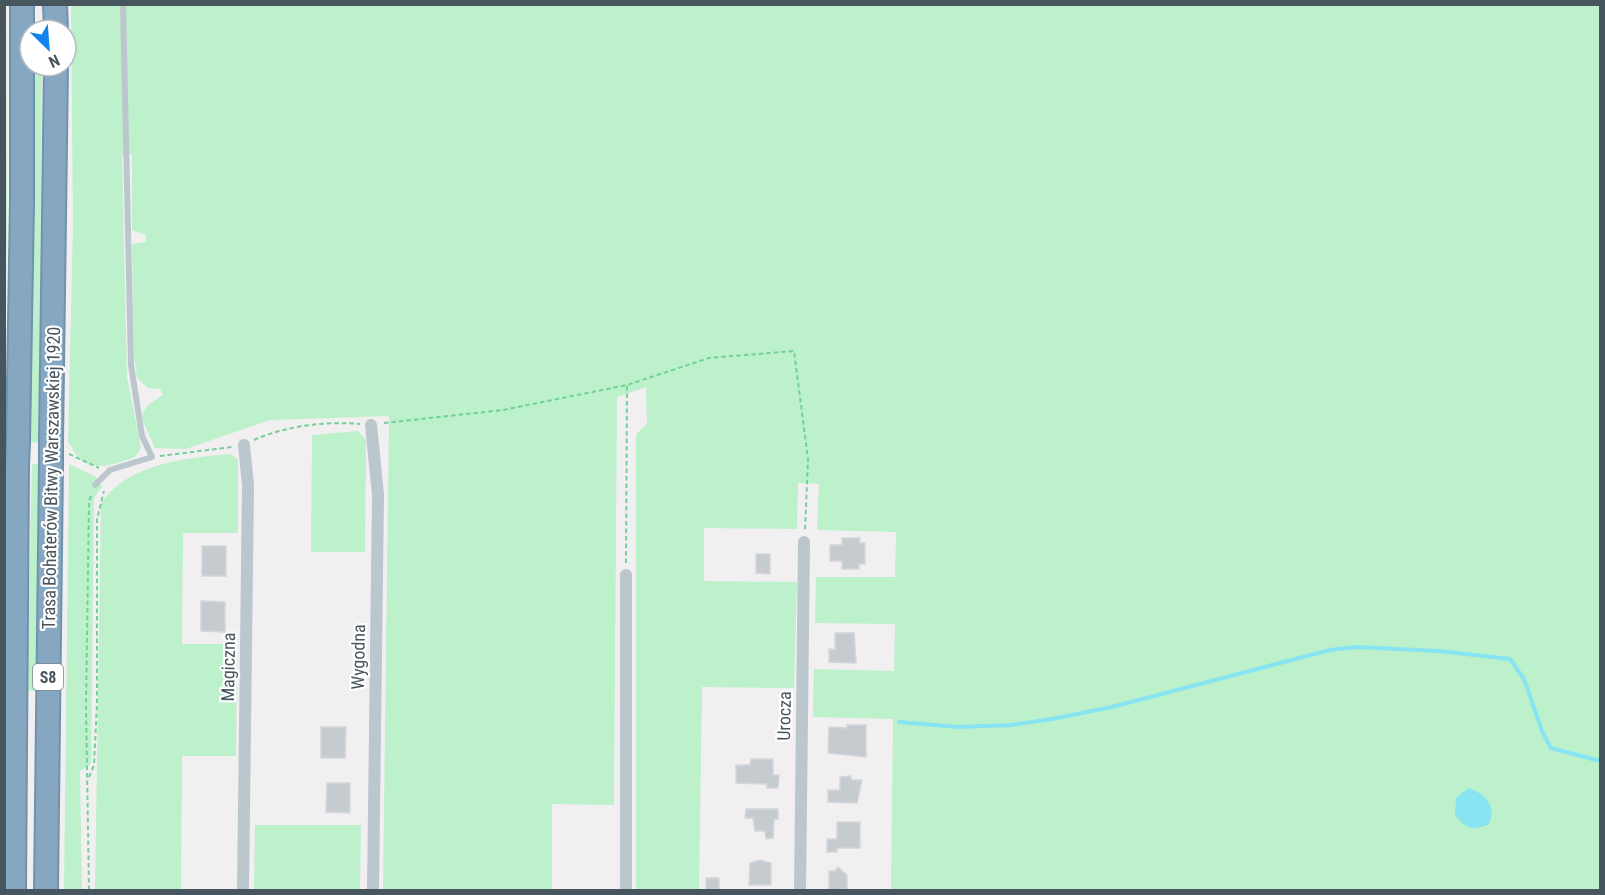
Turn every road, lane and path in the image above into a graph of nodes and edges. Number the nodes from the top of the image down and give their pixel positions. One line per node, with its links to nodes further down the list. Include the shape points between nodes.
1 (22, 4): 15 (highway, Trasa Bohaterów Bitwy Warszawskiej 1920 / S8, bridge)
2 (123, 4): 8 (lane, via 131,365 142,436)
3 (56, 78): 7 (highway, Trasa Bohaterów Bitwy Warszawskiej 1920 / S8)
4 (627, 385): 5 (path, via 503,410); 12 (path, via 709,358 794,351 808,459); 13 (path)
5 (371, 425): 6 (path, via 335,423 300,428 268,434); 19 (street, Wygodna, via 378,495)
6 (244, 445): 8 (path); 18 (street, Magiczna, via 248,485)
7 (57, 453): 9 (path); 16 (highway, Trasa Bohaterów Bitwy Warszawskiej 1920 / S8)
8 (152, 457): 9 (lane)
9 (110, 470): 10 (lane)
10 (95, 485): 14 (path, via 89,502)
11 (100, 500): 14 (path, via 97,704 94,765)
12 (804, 542): 21 (street, Urocza)
13 (626, 574): 20 (street)
14 (88, 779): 17 (path)
15 (14, 891)
16 (46, 891)
17 (89, 891)
18 (243, 891)
19 (373, 891)
20 (626, 891)
21 (800, 891)

